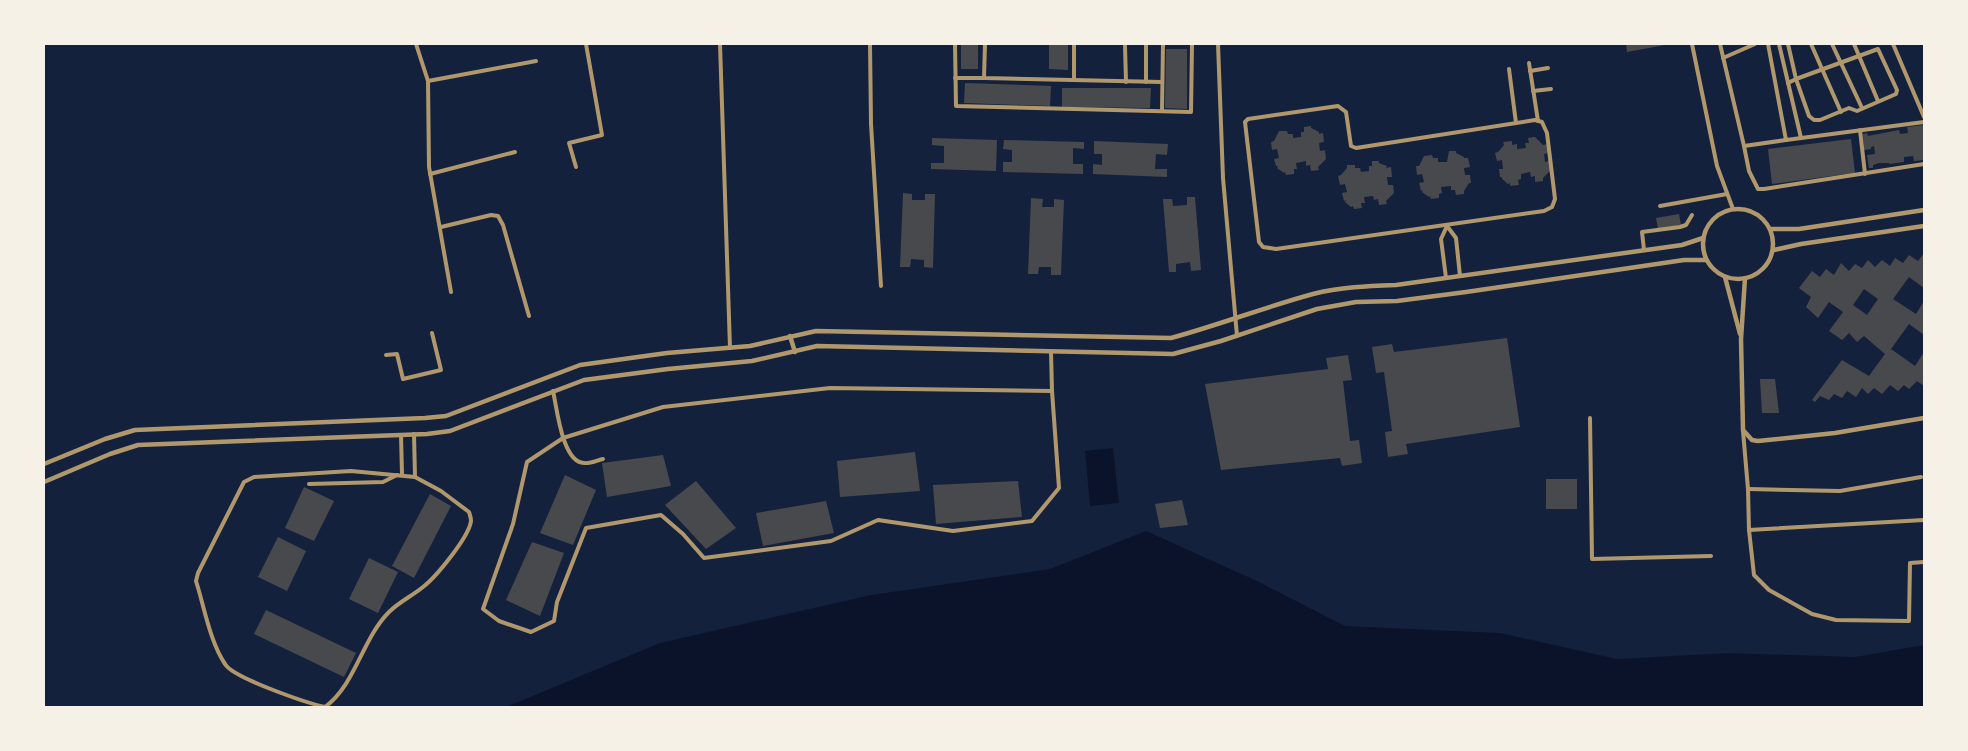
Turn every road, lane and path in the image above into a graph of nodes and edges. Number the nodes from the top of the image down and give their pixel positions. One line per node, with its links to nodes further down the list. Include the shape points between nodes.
1 (416, 44): 37 (street)
2 (586, 44): 58 (street, via 602,135 569,143)
3 (720, 44): 86 (street)
4 (870, 44): 78 (street)
5 (955, 44): 33 (street)
6 (985, 44): 34 (street)
7 (1074, 44): 36 (street)
8 (1146, 44): 39 (street)
9 (1163, 44): 40 (street)
10 (1192, 44): 46 (street, via 1192,111)
11 (1218, 44): 81 (street, via 1223,178)
12 (1692, 44): 61 (street, via 1717,166)
13 (1720, 44): 25 (street)
14 (1755, 44): 25 (street)
15 (1767, 44): 54 (street)
16 (1779, 44): 41 (street)
17 (1788, 44): 35 (street)
18 (1811, 44): 31 (street)
19 (1832, 44): 28 (street)
20 (1854, 44): 24 (street)
21 (1893, 44): 48 (street)
22 (1125, 46): 38 (street)
23 (1877, 46): 24 (street); 44 (street, via 1897,90)
24 (1860, 55): 28 (street); 44 (street)
25 (1723, 58): 55 (street)
26 (536, 61): 37 (street)
27 (1529, 63): 32 (street)
28 (1841, 63): 31 (street); 45 (street)
29 (1548, 68): 32 (street)
30 (1509, 69): 51 (street)
31 (1822, 70): 35 (street); 47 (street)
32 (1530, 71): 43 (street)
33 (955, 78): 34 (street); 46 (street, via 957,106)
34 (984, 78): 36 (street)
35 (1796, 79): 41 (street); 47 (street, via 1814,120)
36 (1074, 80): 38 (street)
37 (428, 81): 59 (street)
38 (1126, 82): 39 (street)
39 (1146, 82): 40 (street)
40 (1162, 82): 46 (street)
41 (1788, 82): 53 (street)
42 (1551, 89): 43 (street)
43 (1533, 91): 49 (street)
44 (1878, 101): 45 (street)
45 (1862, 108): 47 (street)
46 (1162, 111)
47 (1840, 112)
48 (1924, 117)
49 (1538, 121): 51 (street); 66 (street, via 1547,133 1552,207)
50 (1924, 122): 52 (street)
51 (1516, 123): 66 (street, via 1356,148 1351,146 1347,112 1338,106 1245,122 1259,242 1263,247 1276,249)
52 (1860, 130): 53 (street); 60 (street)
53 (1800, 138): 54 (street)
54 (1786, 140): 55 (street)
55 (1744, 146): 60 (street, via 1758,189)
56 (515, 152): 59 (street)
57 (1924, 164): 60 (street)
58 (576, 167)
59 (430, 174): 68 (street)
60 (1865, 174)
61 (1727, 194): 62 (street); 63 (street)
62 (1660, 206)
63 (1733, 209): 69 (street, via 1755,213); 70 (street, via 1714,219)
64 (1924, 210): 69 (street, via 1799,229)
65 (1692, 215): 71 (street, via 1686,225 1642,232)
66 (1447, 226): 74 (street, via 1456,238); 76 (street, via 1442,239)
67 (1924, 226): 72 (street)
68 (441, 227): 79 (street); 80 (street, via 498,216)
69 (1770, 229): 72 (street)
70 (1703, 238): 71 (street); 73 (street)
71 (1644, 250): 74 (street)
72 (1774, 250): 77 (street, via 1763,270)
73 (1706, 260): 75 (street); 84 (street, via 1466,292 1356,302 1317,309)
74 (1460, 276): 76 (street)
75 (1725, 277): 77 (street); 85 (street)
76 (1446, 278): 81 (street, via 1314,294)
77 (1745, 278): 85 (street)
78 (881, 286)
79 (451, 292)
80 (529, 316)
81 (1235, 320): 83 (street, via 1171,338 816,331); 84 (street)
82 (432, 333): 89 (street, via 441,370 403,379 397,354)
83 (790, 336): 86 (street); 87 (street)
84 (1238, 336): 88 (street, via 1173,354)
85 (1741, 339): 94 (street)
86 (730, 348): 99 (street, via 580,365 446,416 135,430)
87 (795, 352): 88 (street, via 817,346); 91 (street, via 752,362 584,380)
88 (1051, 352): 90 (street)
89 (386, 355)
90 (1052, 391): 97 (street, via 830,388 663,407); 97 (street, via 1059,488 1032,521 953,531 878,520 831,541 704,558 661,515 600,524 585,528 557,602 554,621 531,632 499,621 483,609 513,524 527,462)
91 (554, 392): 95 (street, via 450,431); 97 (street)
92 (1590, 418): 108 (street, via 1592,559)
93 (1924, 418): 94 (street, via 1758,441)
94 (1743, 430): 105 (street)
95 (414, 434): 96 (street); 101 (street)
96 (401, 435): 100 (street); 103 (street, via 138,445)
97 (563, 438): 98 (street, via 575,459 584,463)
98 (603, 459)
99 (44, 464)
100 (399, 475): 101 (street); 101 (street, via 351,471 254,477 244,482 196,581 226,666 278,693 325,706 334,700 372,633 401,601 440,572 471,521 463,507); 104 (street, via 383,482)
101 (415, 477)
102 (1921, 477): 105 (street, via 1840,491)
103 (44, 482)
104 (309, 484)
105 (1748, 489): 107 (street)
106 (1924, 520): 107 (street)
107 (1749, 530): 109 (street, via 1754,575 1789,603 1812,615 1836,620 1909,621 1910,563)
108 (1711, 556)
109 (1924, 562)

